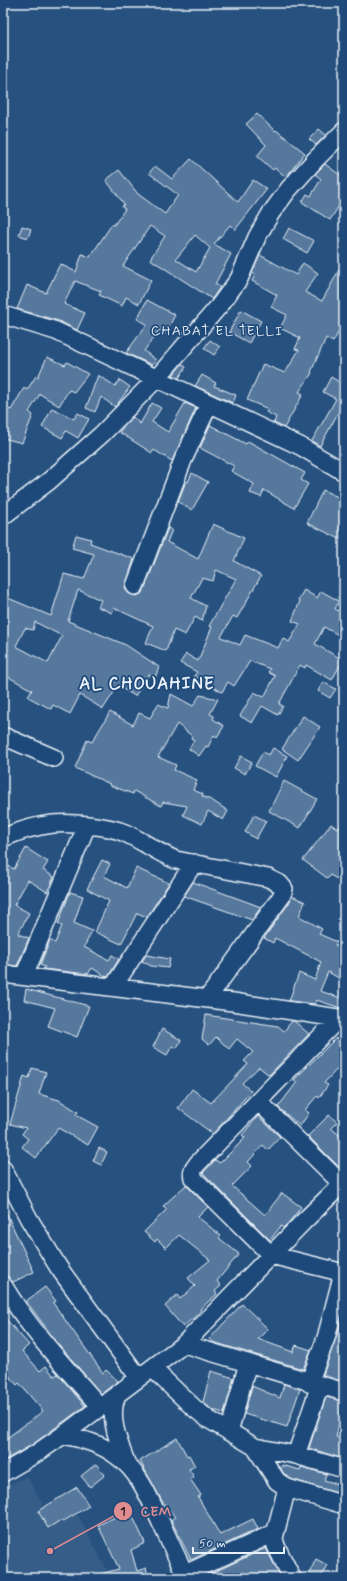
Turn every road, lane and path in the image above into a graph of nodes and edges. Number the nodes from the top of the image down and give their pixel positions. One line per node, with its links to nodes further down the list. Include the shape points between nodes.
1 (344, 131): 3 (street, via 288,190 257,237 240,279)
2 (3, 315): 3 (street, via 56,331)
3 (157, 378): 4 (street); 6 (street, via 102,434)
4 (210, 404): 5 (street, via 300,446); 7 (street, via 183,460)
5 (344, 472)
6 (3, 516)
7 (135, 586)
8 (3, 736): 9 (street)
9 (54, 758)
10 (87, 825): 11 (street, via 53,824 23,830); 12 (street, via 124,832 166,856); 14 (street)
11 (3, 838)
12 (194, 863): 15 (street); 16 (street, via 268,878 284,889 281,897)
13 (3, 974): 14 (street)
14 (24, 976): 15 (street)
15 (113, 987): 16 (street)
16 (206, 999): 17 (street)
17 (341, 1018): 18 (street)
18 (258, 1101): 20 (street); 21 (street, via 195,1166 192,1174 193,1178)
19 (3, 1169): 27 (street, via 59,1268)
20 (343, 1183): 21 (street)
21 (271, 1255): 22 (street); 24 (street)
22 (343, 1273): 28 (street)
23 (3, 1285): 31 (street, via 54,1354)
24 (184, 1344): 25 (street); 26 (street)
25 (248, 1363): 28 (street); 32 (street)
26 (153, 1368): 27 (street); 32 (street, via 193,1408)
27 (139, 1378): 30 (street)
28 (314, 1384): 29 (street); 35 (street)
29 (344, 1392)
30 (118, 1393): 31 (street); 36 (street, via 113,1411 116,1434)
31 (100, 1406): 33 (street)
32 (229, 1432): 34 (street)
33 (63, 1435): 36 (street, via 104,1447); 38 (street)
34 (255, 1447): 35 (street); 39 (street, via 277,1481)
35 (296, 1455): 37 (street)
36 (126, 1462): 42 (street, via 144,1486)
37 (344, 1469)
38 (3, 1473)
39 (287, 1488): 40 (street); 41 (street)
40 (344, 1506)
41 (274, 1533): 42 (street); 43 (street, via 276,1546)
42 (186, 1576)
43 (292, 1578)

